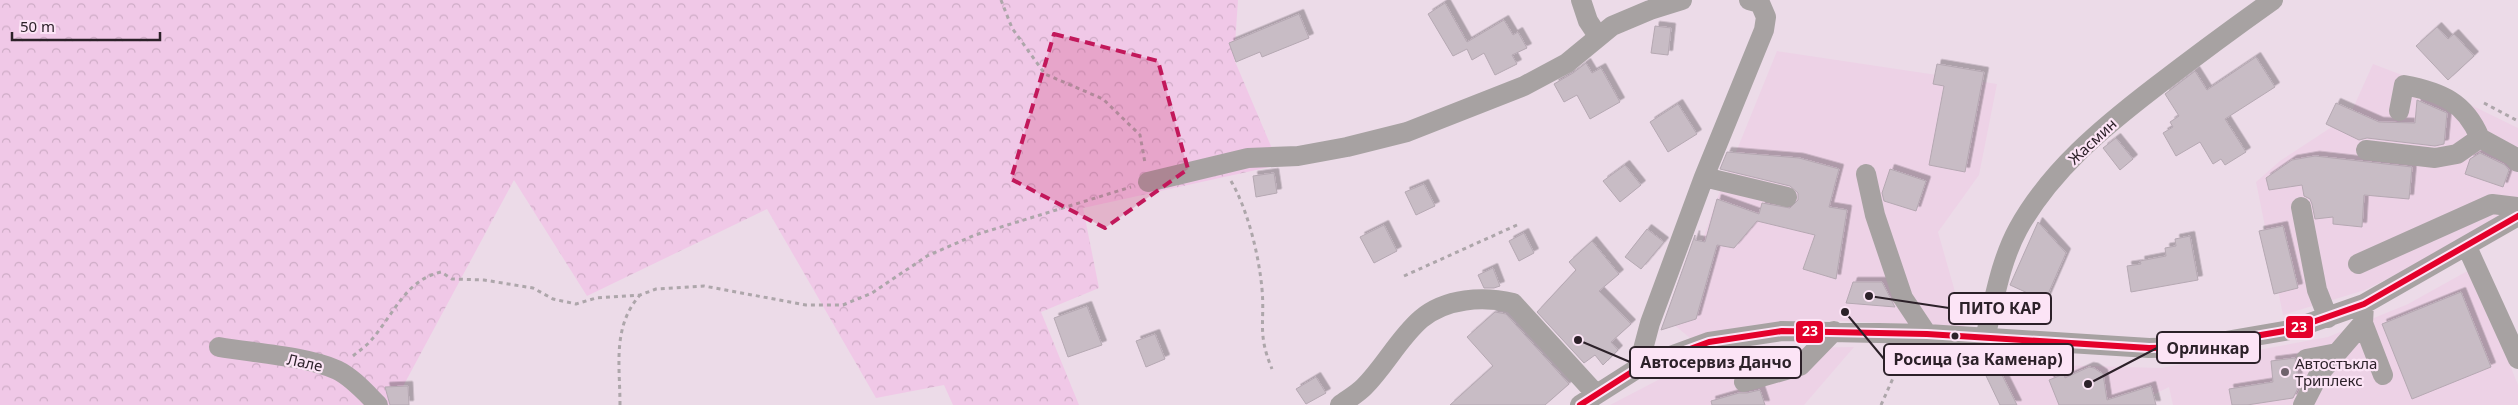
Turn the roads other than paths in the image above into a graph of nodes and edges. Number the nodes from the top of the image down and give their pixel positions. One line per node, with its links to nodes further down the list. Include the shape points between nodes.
1 (1581, 0): 5 (street, via 1588,21)
2 (1682, 0): 5 (street, via 1612,26)
3 (2272, 0): 23 (street, Жасмин, via 2105,127 2054,177 2018,230 2004,265)
4 (1757, 1): 11 (street, via 1766,17 1764,30)
5 (1598, 36): 12 (street, via 1567,63 1524,86 1407,132 1298,156 1248,158)
6 (2400, 111): 7 (street, via 2404,86 2446,97 2459,106)
7 (2480, 138): 8 (street, via 2457,154 2435,158); 9 (street)
8 (2366, 150)
9 (2518, 162)
10 (1866, 174): 22 (street, via 1875,215 1903,298)
11 (1704, 177): 13 (street); 28 (street, via 1650,323)
12 (1148, 182)
13 (1788, 197)
14 (2301, 207): 20 (street, via 2316,290)
15 (2518, 207): 18 (street, via 2492,204)
16 (2518, 216): 17 (street)
17 (2468, 247): 19 (street); 27 (street)
18 (2358, 264)
19 (2363, 314): 20 (street); 25 (street); 29 (street)
20 (2328, 318): 23 (street, via 2290,330 2190,347 2092,346)
21 (1834, 331): 22 (street); 28 (street, via 1782,331 1708,342); 30 (street, via 1800,366)
22 (1927, 334): 23 (street)
23 (1985, 338)
24 (219, 347): 32 (street, Лале, via 306,361 338,370)
25 (2336, 353): 26 (street); 34 (street, via 2319,374)
26 (2306, 359)
27 (2518, 359)
28 (1638, 368): 31 (street)
29 (2383, 375)
30 (1744, 382)
31 (1588, 399): 33 (street, via 1513,303 1493,298 1443,306 1422,319 1364,387)
32 (378, 405)
33 (1340, 405)
34 (2303, 405)

